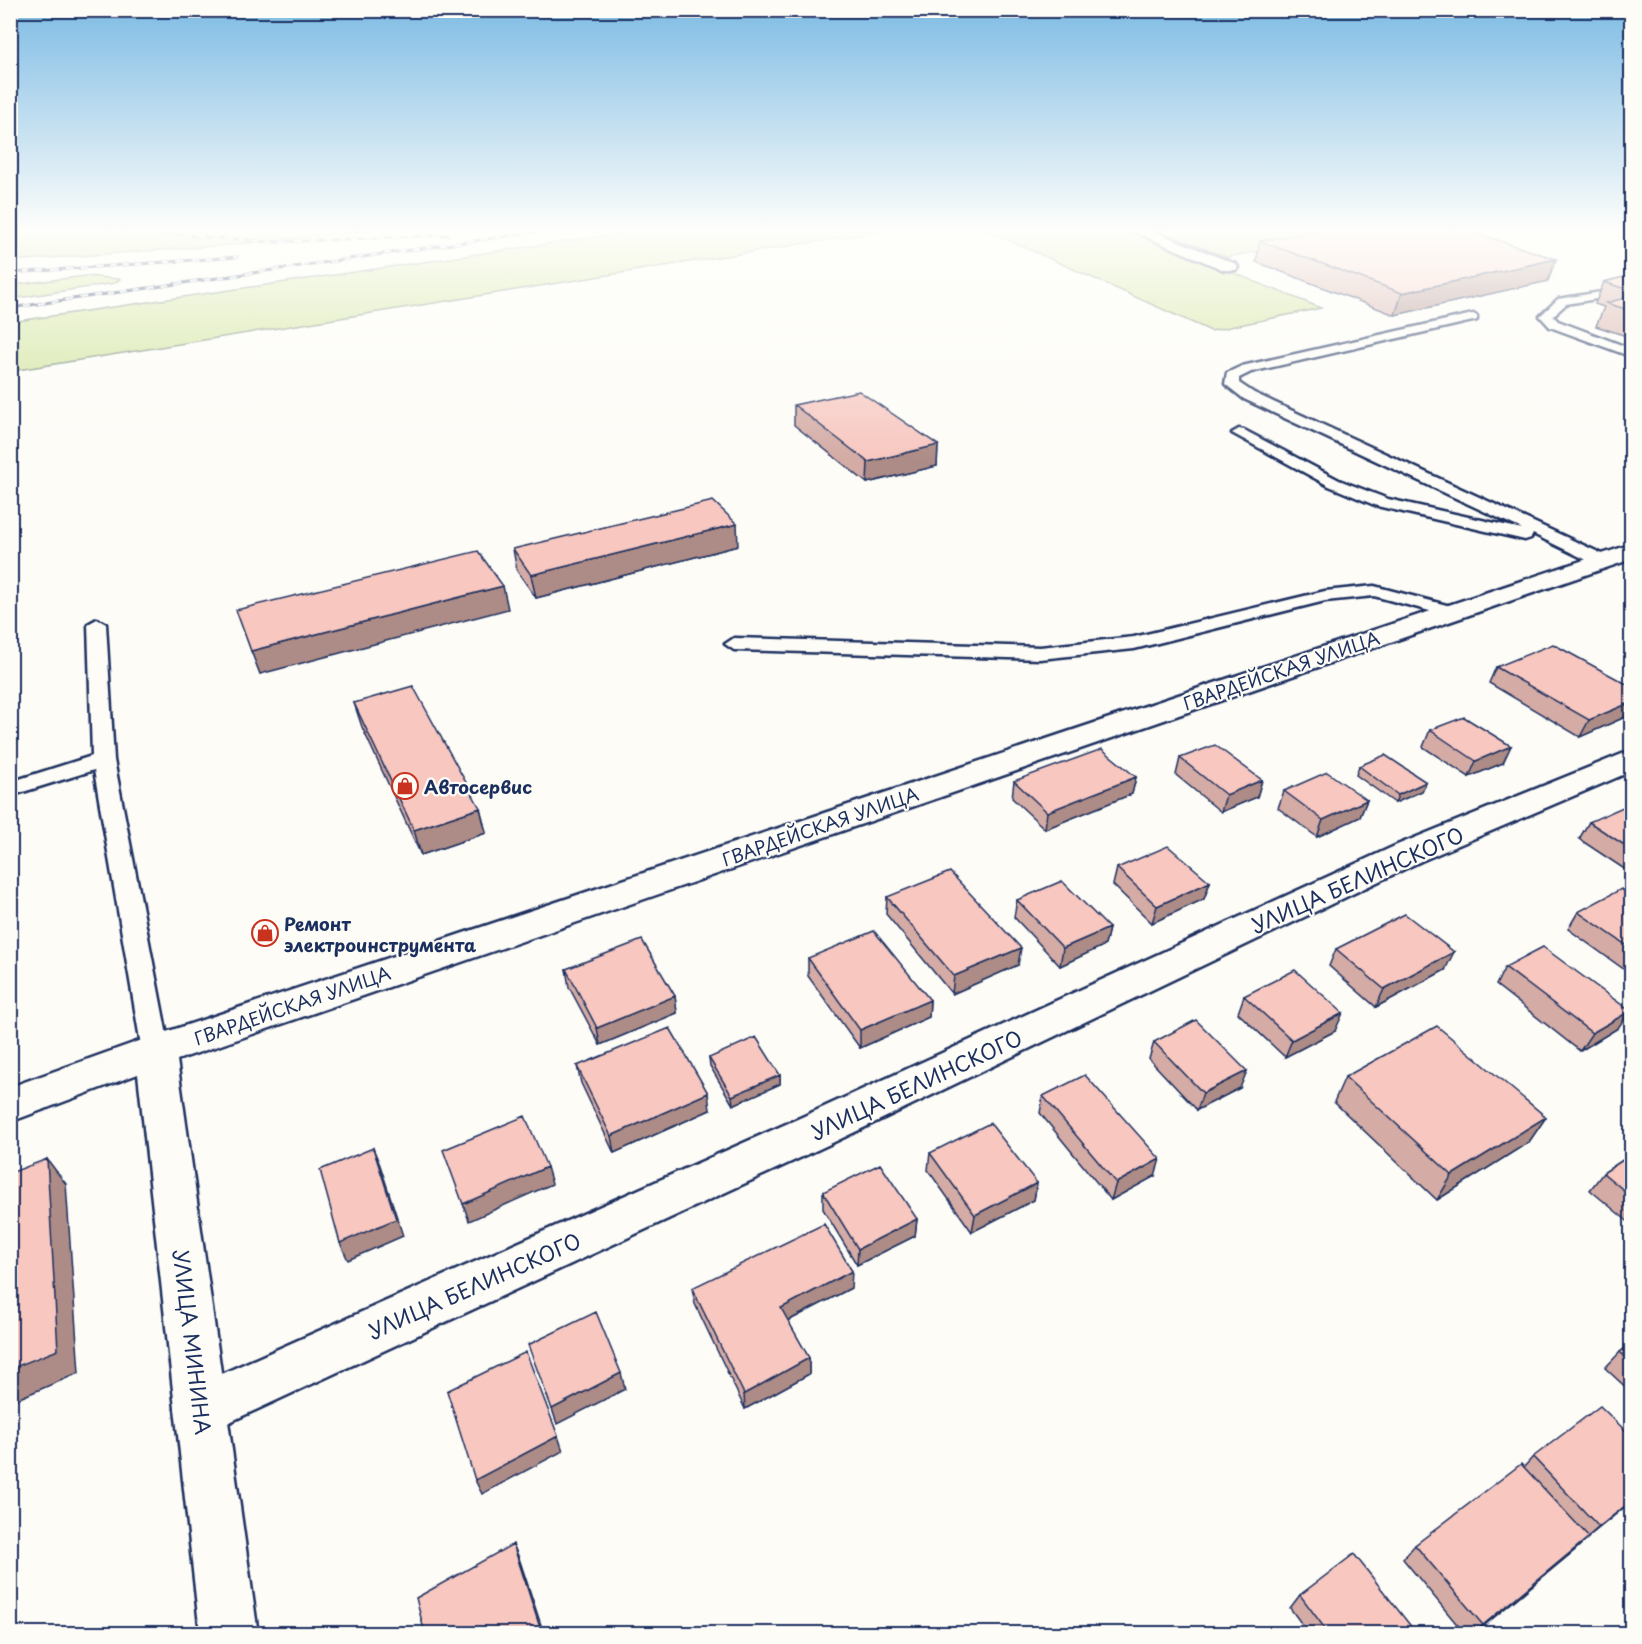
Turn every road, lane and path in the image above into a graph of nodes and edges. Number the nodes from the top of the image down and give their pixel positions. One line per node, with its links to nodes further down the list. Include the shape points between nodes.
1 (1556, 307): 3 (lane, via 1546,316 1565,328)
2 (1473, 318): 5 (lane, via 1247,369 1232,376 1232,384 1249,396)
3 (1632, 353)
4 (1239, 433): 5 (lane, via 1334,483 1383,502)
5 (1571, 545): 6 (lane)
6 (1623, 555): 7 (street, ГВАРДЕЙСКАЯ УЛИЦА)
7 (1452, 612): 9 (lane, via 1374,591 1325,596 1134,643 1040,652); 13 (street, ГВАРДЕЙСКАЯ УЛИЦА)
8 (97, 624): 11 (lane)
9 (734, 644)
10 (1632, 759): 15 (street, УЛИЦА БЕЛИНСКОГО, via 1409,853 818,1130)
11 (104, 760): 12 (lane); 13 (lane)
12 (10, 789)
13 (156, 1051): 14 (street, ГВАРДЕЙСКАЯ УЛИЦА); 15 (street, УЛИЦА МИНИНА)
14 (10, 1105)
15 (201, 1409): 16 (street, УЛИЦА МИНИНА)
16 (229, 1634)

